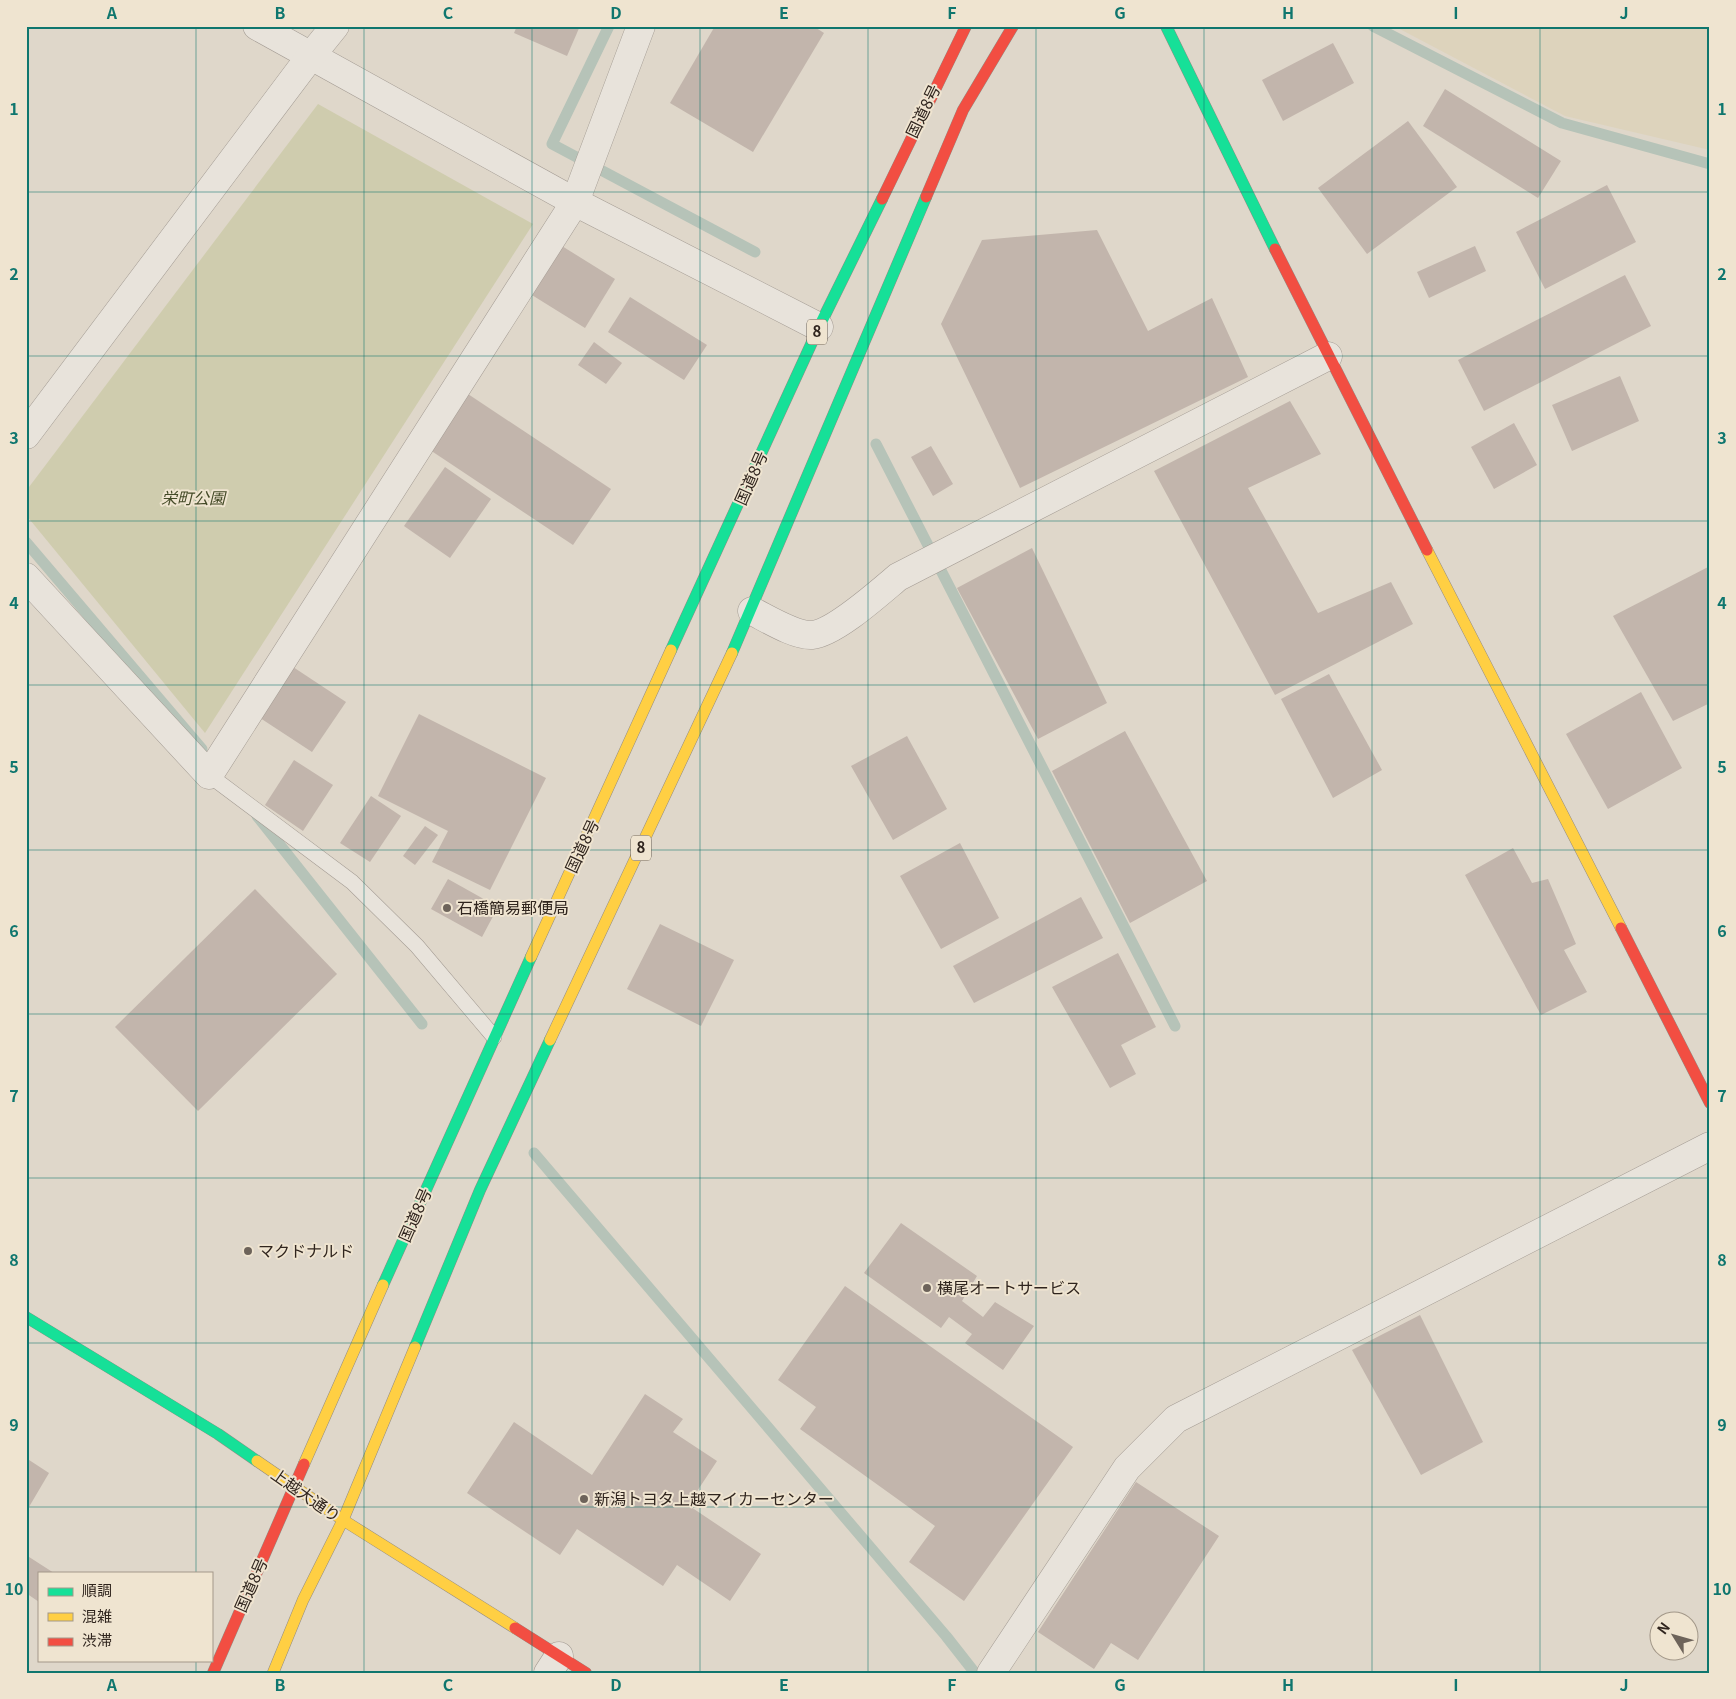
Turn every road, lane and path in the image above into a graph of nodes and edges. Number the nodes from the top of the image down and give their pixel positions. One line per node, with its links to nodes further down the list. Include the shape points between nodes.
1 (257, 26): 7 (street)
2 (335, 26): 7 (street)
3 (641, 26): 8 (street)
4 (966, 26): 9 (main road, 国道8号 / 8)
5 (1013, 26): 13 (main road, 8, via 963,110)
6 (1166, 26): 10 (main road)
7 (310, 57): 8 (street); 11 (street)
8 (574, 202): 9 (street); 14 (street)
9 (819, 327): 15 (main road, 国道8号 / 8)
10 (1328, 356): 13 (street, via 898,577 832,627 812,635 789,630); 16 (main road)
11 (26, 435)
12 (26, 577): 14 (street)
13 (752, 611): 20 (main road, 8, via 480,1190)
14 (209, 775): 15 (lane, via 352,882 417,946)
15 (494, 1037): 19 (main road, 国道8号 / 8)
16 (1710, 1103)
17 (1710, 1146): 25 (street, via 1176,1419 1127,1468)
18 (26, 1317): 19 (main road, 上越大通り, via 218,1434)
19 (296, 1486): 20 (main road, 上越大通り); 22 (main road, 国道8号 / 8)
20 (343, 1520): 21 (main road, 上越大通り); 23 (main road, 8, via 303,1600)
21 (553, 1664): 24 (main road, 上越大通り)
22 (213, 1673)
23 (273, 1673)
24 (586, 1673)
25 (991, 1673)

